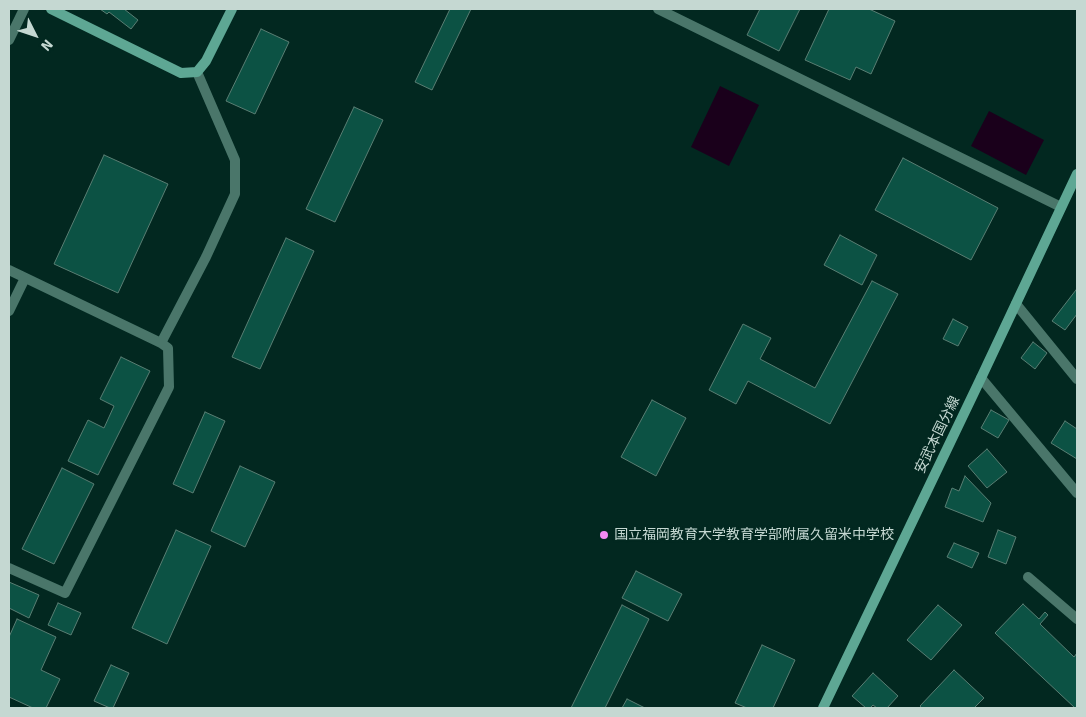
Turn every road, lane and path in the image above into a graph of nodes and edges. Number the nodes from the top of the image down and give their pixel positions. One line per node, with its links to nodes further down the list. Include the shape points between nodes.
1 (24, 9): 5 (street)
2 (51, 9): 6 (main road, via 181,73)
3 (232, 9): 6 (main road, via 206,61)
4 (658, 9): 8 (street)
5 (9, 40)
6 (197, 72): 13 (street, via 235,160 235,194)
7 (1077, 174): 8 (main road, 安武本国分線)
8 (1061, 207): 11 (main road, 安武本国分線)
9 (9, 270): 10 (street)
10 (25, 278): 12 (street); 13 (street)
11 (1016, 304): 14 (main road, 安武本国分線); 15 (street)
12 (9, 311)
13 (161, 343): 17 (street, via 168,348 169,387 65,593)
14 (981, 378): 16 (street); 20 (main road, 安武本国分線)
15 (1077, 378)
16 (1077, 493)
17 (9, 568)
18 (1028, 577): 19 (street)
19 (1077, 619)
20 (823, 708)

